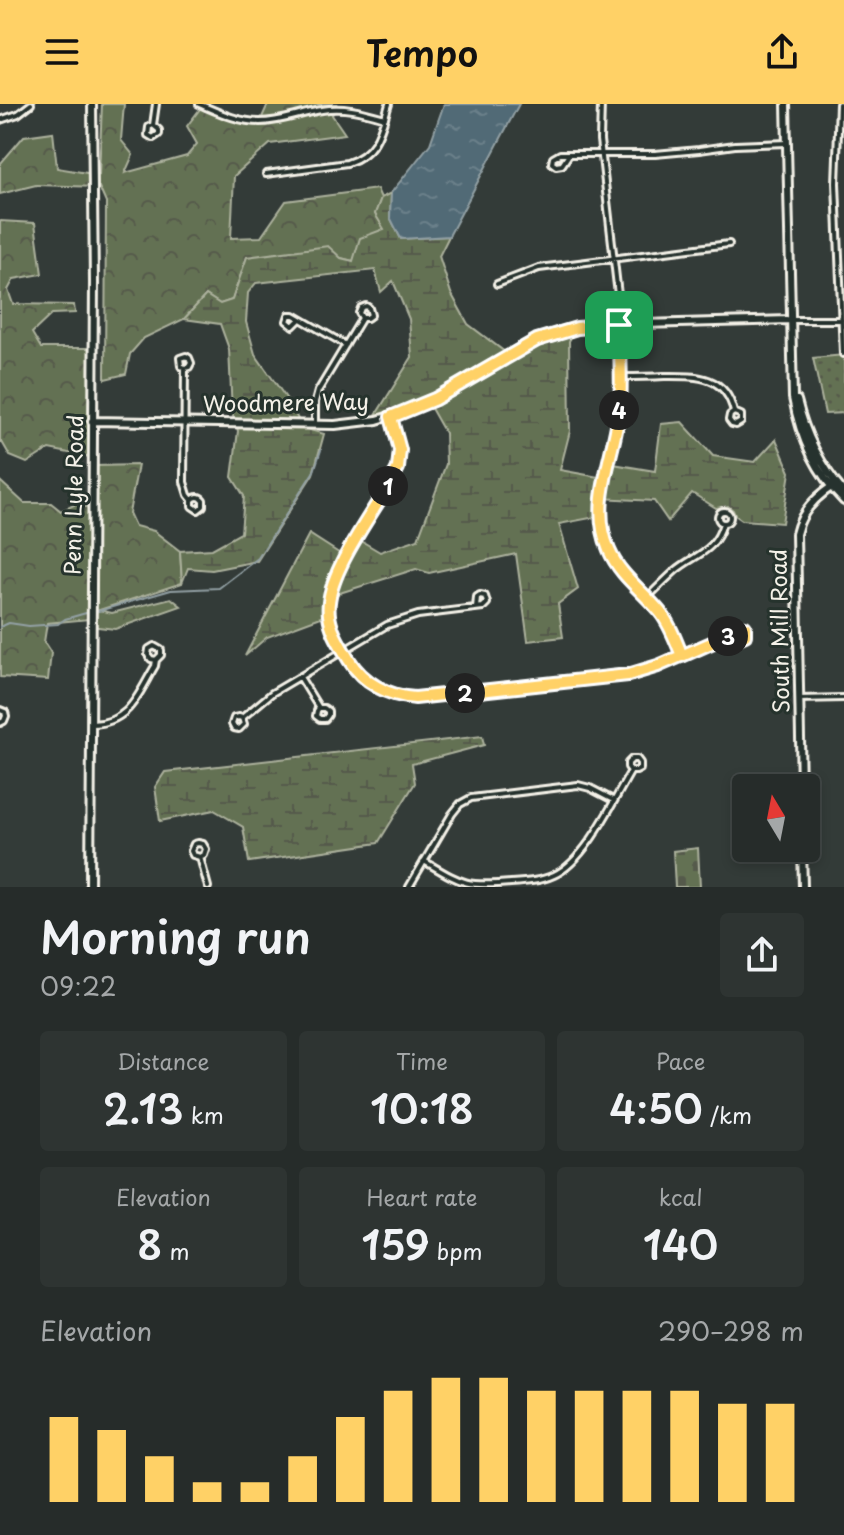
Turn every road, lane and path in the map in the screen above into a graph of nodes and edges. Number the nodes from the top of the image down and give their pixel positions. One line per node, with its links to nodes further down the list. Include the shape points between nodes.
1 (31, 104): 10 (street)
2 (92, 104): 33 (street, Penn Lyle Road)
3 (156, 104): 11 (street)
4 (199, 104): 9 (street, via 251,121 331,109)
5 (389, 104): 9 (street)
6 (601, 104): 13 (street)
7 (786, 104): 12 (street)
8 (839, 104): 16 (street)
9 (385, 118): 15 (street, via 375,144 359,158)
10 (0, 120)
11 (153, 125)
12 (787, 143): 13 (street); 24 (street)
13 (601, 155): 14 (street); 19 (street)
14 (568, 156)
15 (266, 174)
16 (836, 183): 17 (street); 20 (street)
17 (844, 183)
18 (729, 244): 19 (street)
19 (613, 258): 21 (street, via 539,268); 26 (street)
20 (842, 272): 25 (street)
21 (497, 284)
22 (362, 318): 27 (street)
23 (300, 319): 27 (street)
24 (790, 320): 25 (street, Woodmere Way); 26 (street, Woodmere Way); 36 (street, via 800,412)
25 (842, 320): 28 (street)
26 (619, 325): 30 (street); 32 (street, Woodmere Way, via 577,328 537,340 435,399)
27 (346, 345): 35 (street, via 318,391)
28 (843, 354)
29 (185, 368): 34 (street)
30 (620, 377): 31 (street, via 705,378 722,390); 41 (street, via 601,519 613,559)
31 (734, 412)
32 (391, 417): 35 (street, Woodmere Way); 44 (street, via 400,450 398,468 330,592 331,624)
33 (92, 421): 34 (street, Woodmere Way); 54 (street, Penn Lyle Road)
34 (184, 423): 35 (street, Woodmere Way); 38 (street, via 183,476)
35 (315, 425)
36 (833, 485): 37 (street); 39 (street); 49 (street, South Mill Road, via 804,512 796,534)
37 (844, 493)
38 (192, 500)
39 (844, 501)
40 (723, 523): 41 (street, via 708,550 673,572)
41 (647, 598): 45 (street, via 665,618)
42 (476, 608): 44 (street, via 407,617)
43 (734, 633): 45 (street)
44 (344, 651): 45 (street, via 371,684 415,698 628,675); 47 (street)
45 (682, 656)
46 (156, 660): 54 (street, via 125,713 108,723)
47 (300, 677): 50 (street); 52 (street)
48 (844, 698): 49 (street)
49 (799, 699): 56 (street, South Mill Road)
50 (319, 708)
51 (0, 710): 53 (street, via 6,716)
52 (242, 718)
53 (0, 723)
54 (90, 724): 61 (street, Penn Lyle Road)
55 (631, 771): 57 (street)
56 (801, 774)
57 (613, 800): 59 (street, via 578,785 471,798 455,809); 59 (street, via 582,854 547,878 471,886)
58 (200, 857): 62 (street)
59 (424, 861): 63 (street)
60 (802, 862): 64 (street)
61 (90, 887)
62 (208, 887)
63 (409, 887)
64 (803, 887)

